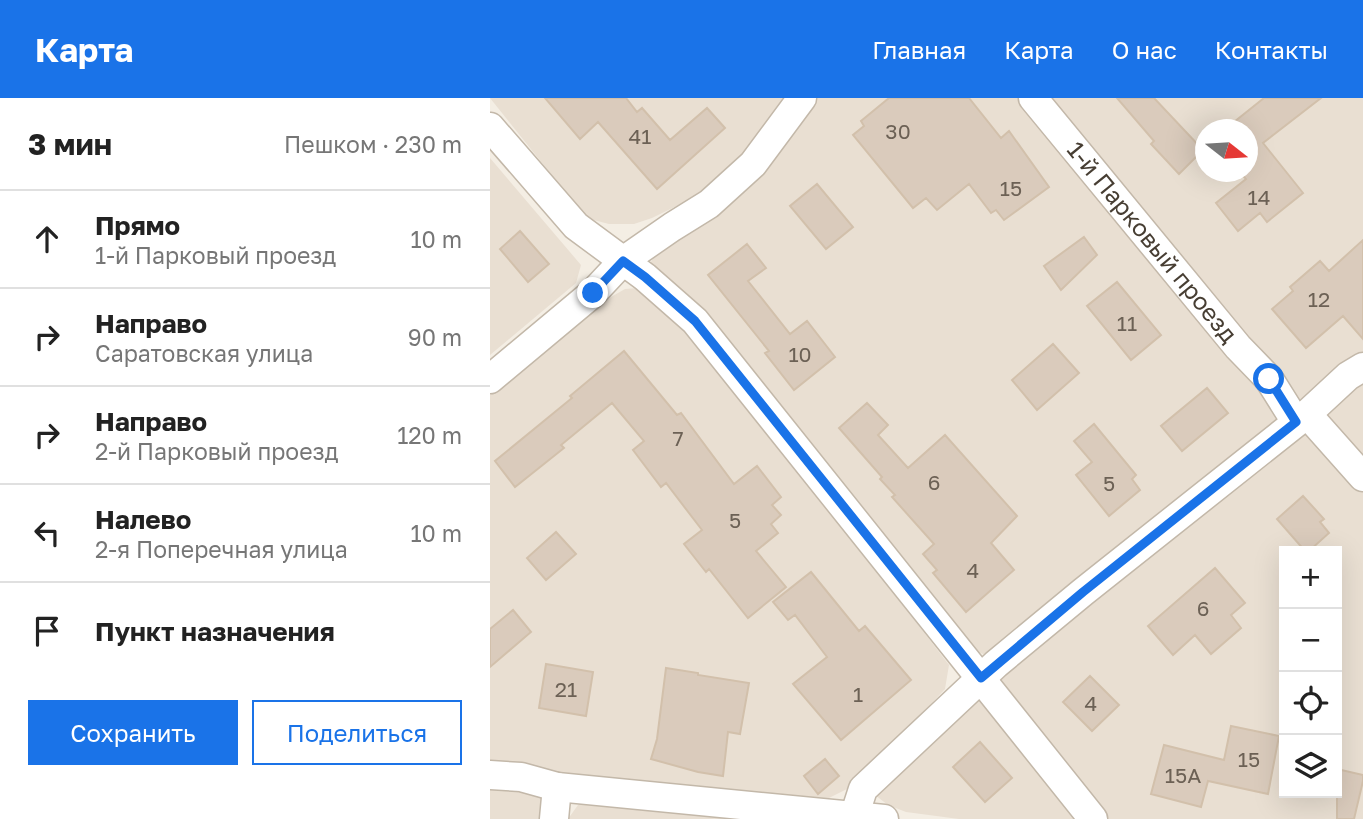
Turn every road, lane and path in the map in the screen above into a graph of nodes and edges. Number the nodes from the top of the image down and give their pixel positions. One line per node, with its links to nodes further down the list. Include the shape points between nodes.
1 (802, 98): 4 (street, via 753,164 709,204)
2 (1033, 98): 7 (street, 1-й Парковый проезд)
3 (490, 127): 4 (street, via 576,226)
4 (623, 261): 6 (street, via 593,293); 9 (street, via 695,321)
5 (1363, 367): 7 (street)
6 (490, 379)
7 (1302, 418): 8 (street, 1-й Парковый проезд); 9 (street)
8 (1363, 477)
9 (981, 678): 12 (street, via 863,789); 15 (street)
10 (490, 775): 11 (street)
11 (557, 787): 12 (street); 13 (street)
12 (854, 817): 14 (street)
13 (554, 819)
14 (884, 819)
15 (1093, 819)

